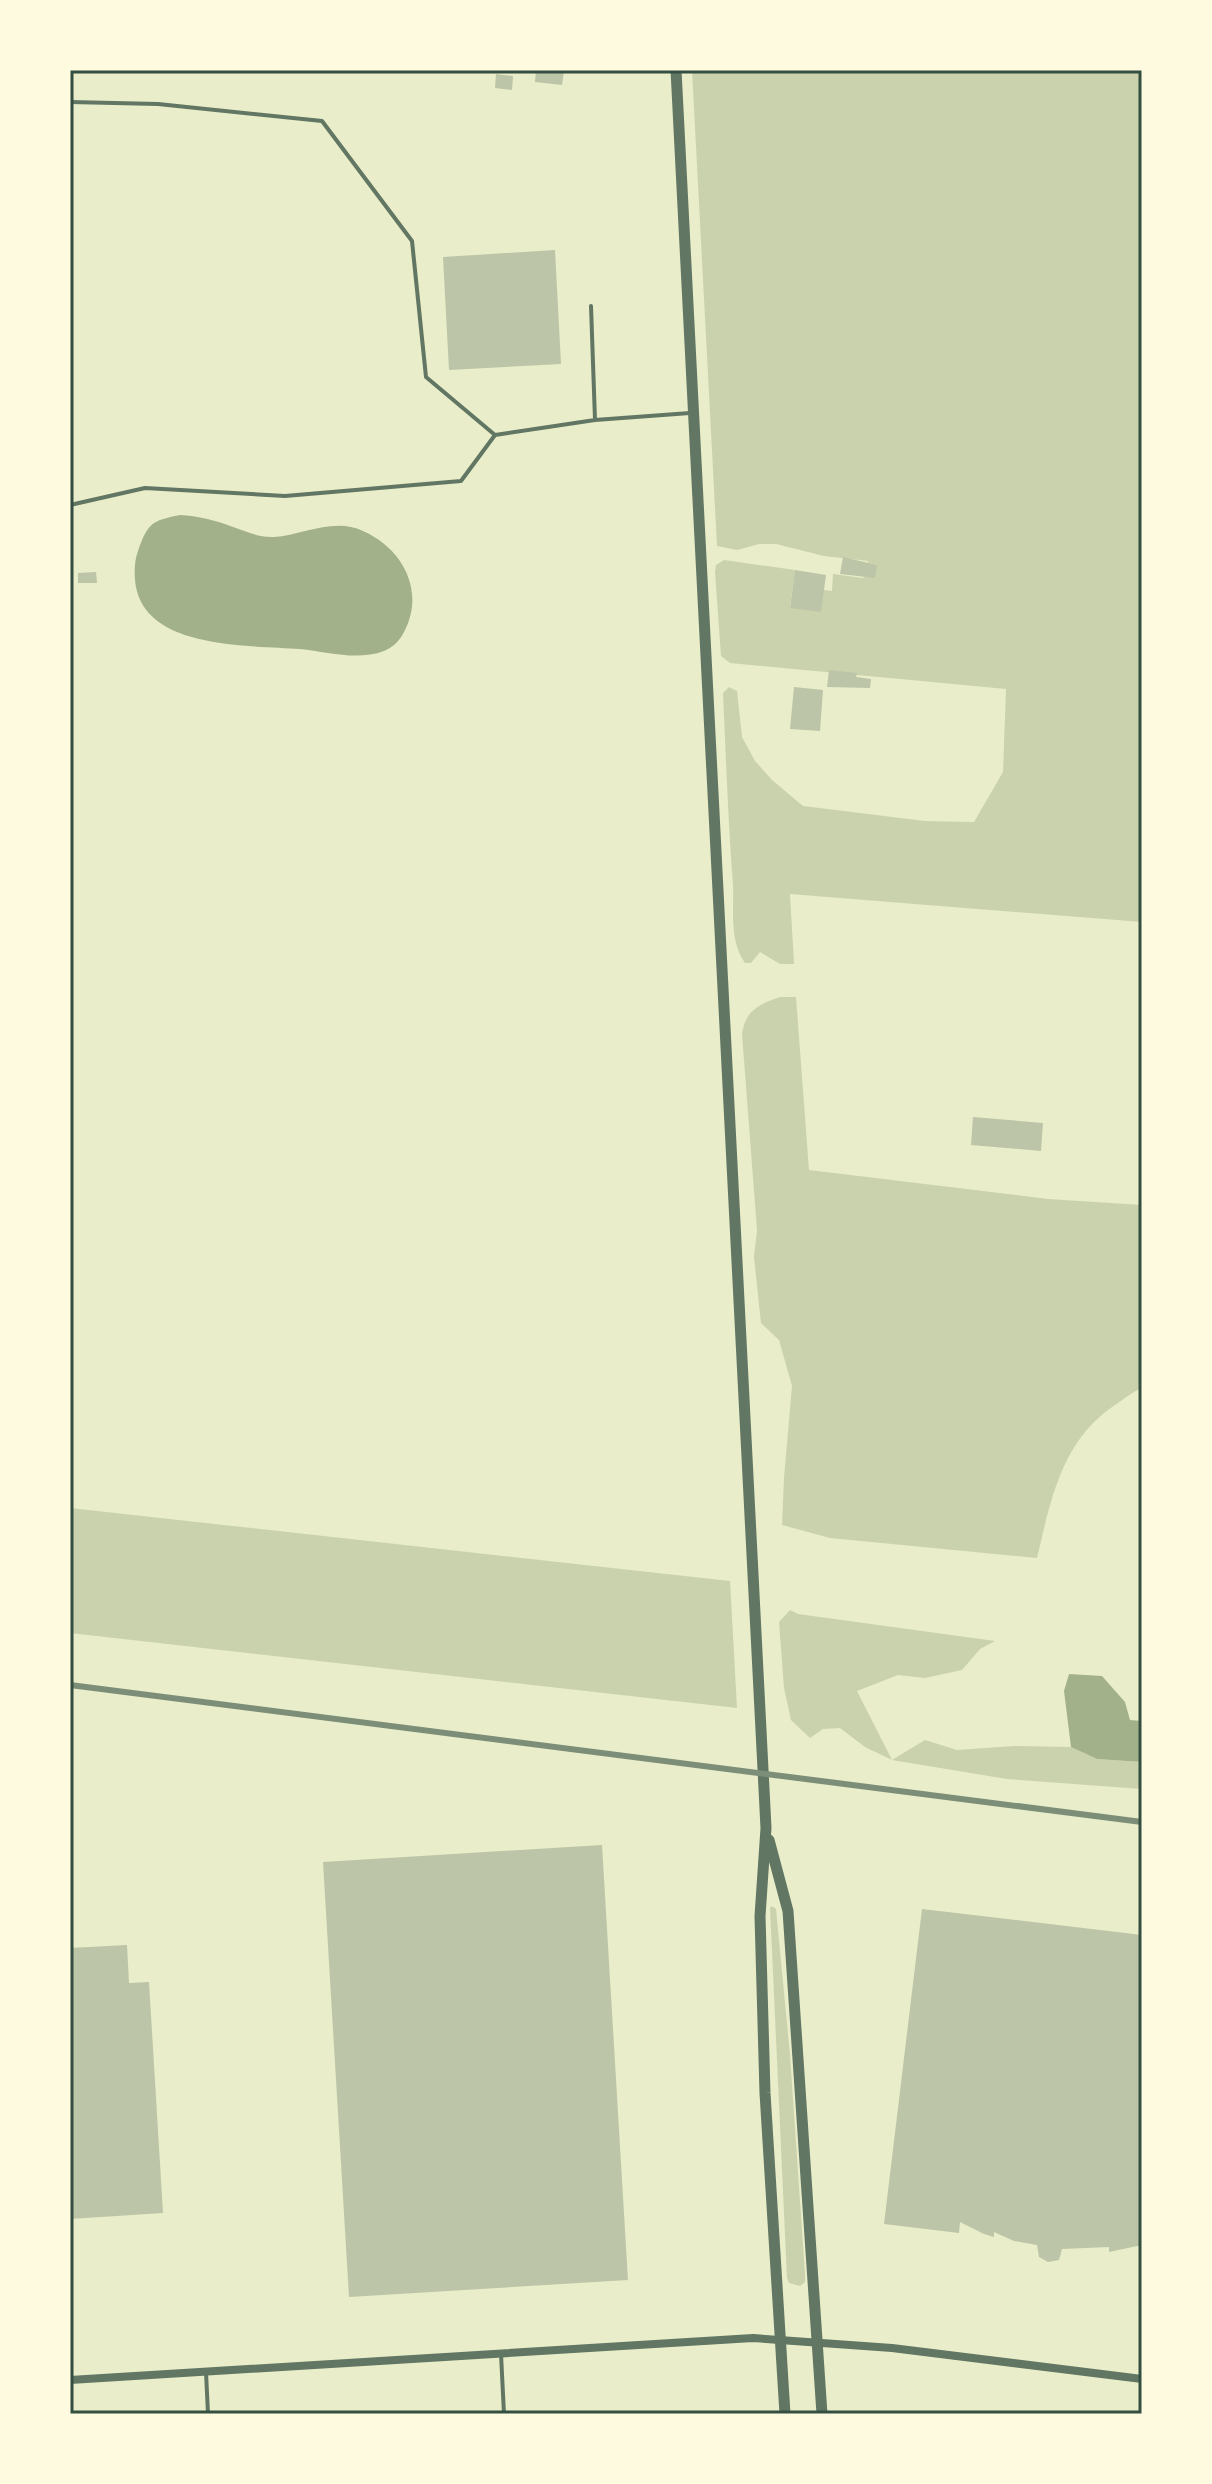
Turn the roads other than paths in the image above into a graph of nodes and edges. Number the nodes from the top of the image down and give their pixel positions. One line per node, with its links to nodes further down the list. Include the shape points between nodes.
1 (676, 70): 4 (street)
2 (70, 102): 6 (lane, via 158,104 322,121 412,241 426,377)
3 (591, 306): 5 (lane)
4 (693, 413): 5 (lane); 8 (street)
5 (595, 420): 6 (lane)
6 (495, 435): 7 (lane, via 461,481 285,496 145,488)
7 (70, 505)
8 (766, 1828): 9 (street, via 760,1916 764,2079); 10 (street, via 788,1911)
9 (781, 2341): 10 (street); 11 (street, via 753,2338); 17 (street)
10 (817, 2344): 13 (street, via 892,2348); 18 (street)
11 (501, 2354): 12 (street); 16 (lane)
12 (206, 2372): 14 (street); 15 (lane)
13 (1142, 2379)
14 (70, 2380)
15 (208, 2414)
16 (504, 2414)
17 (785, 2414)
18 (822, 2414)

